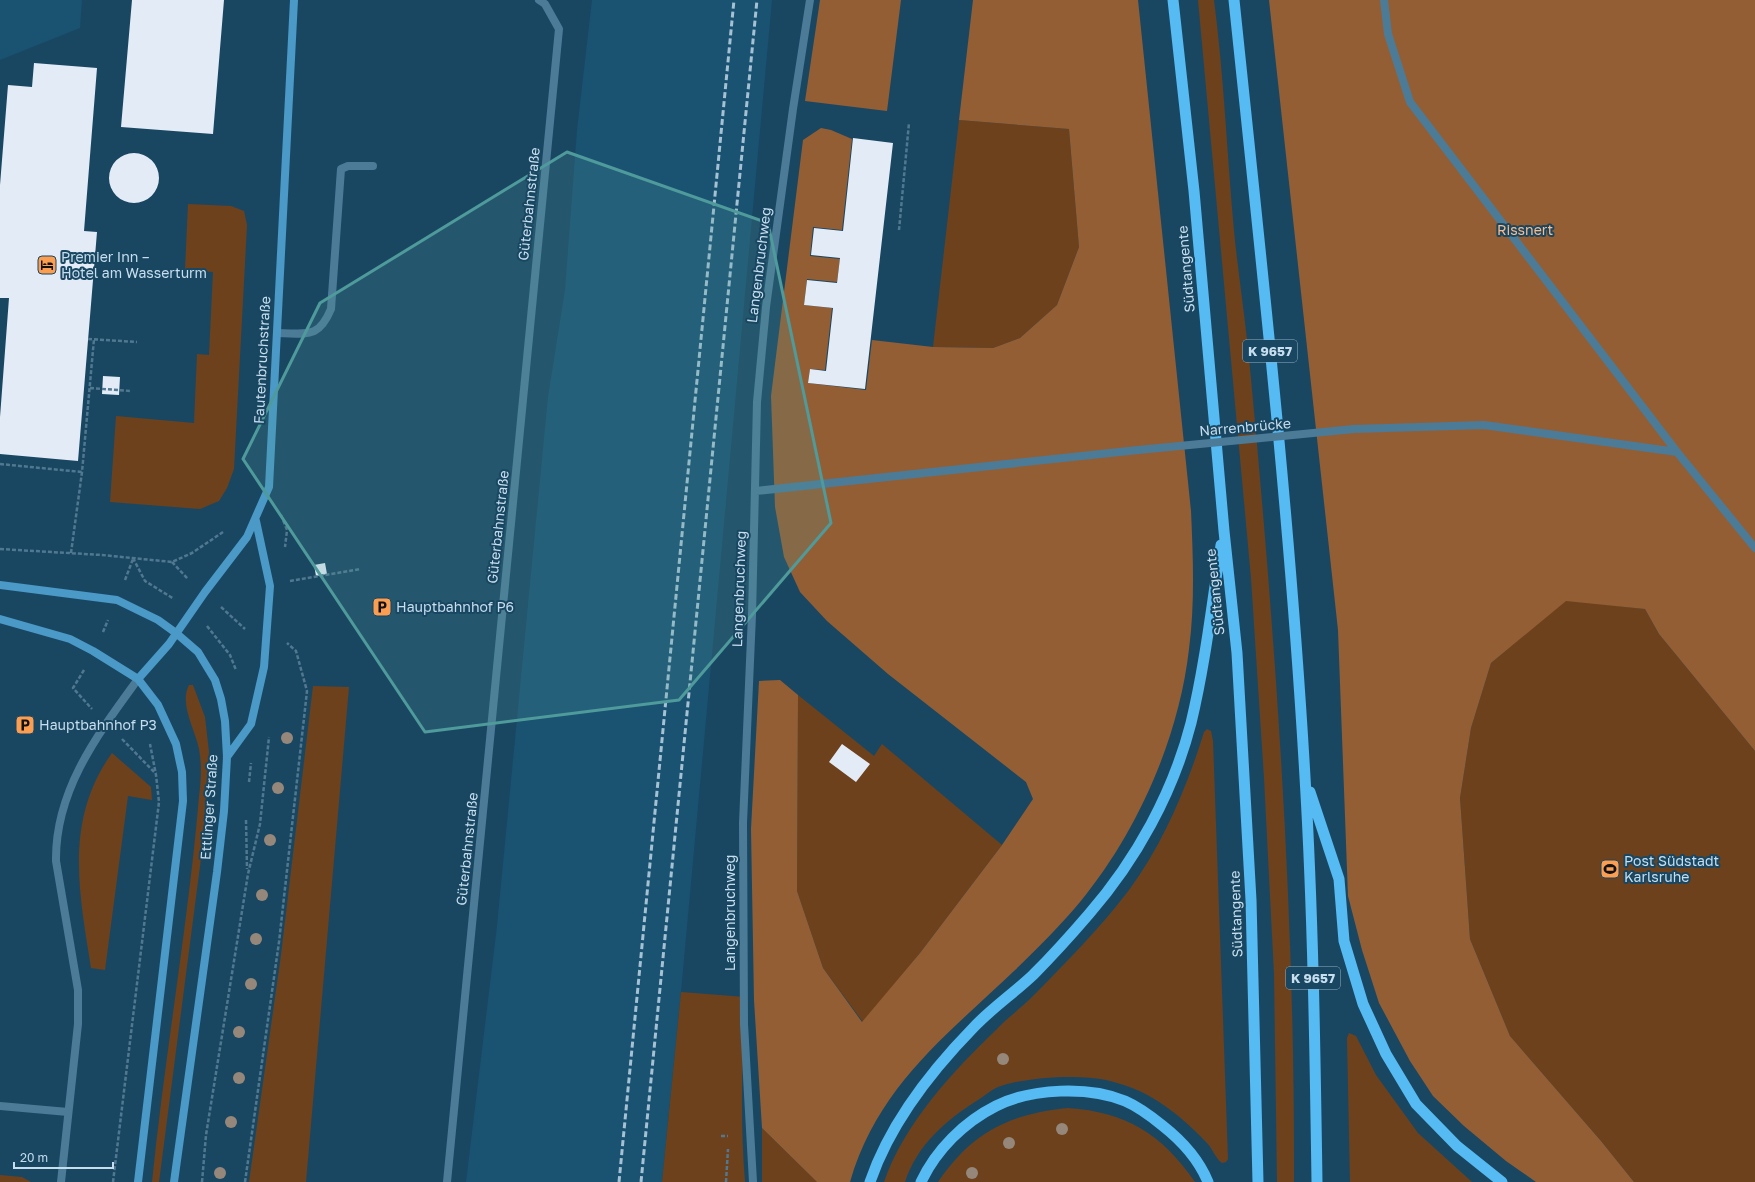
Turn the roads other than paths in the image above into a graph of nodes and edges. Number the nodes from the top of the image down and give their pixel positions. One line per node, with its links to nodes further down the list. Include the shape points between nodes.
1 (294, 0): 8 (main road, Fautenbruchstraße)
2 (539, 0): 25 (street, Güterbahnstraße, via 545,4 559,29)
3 (810, 0): 10 (street, Langenbruchweg, via 766,307 757,402)
4 (1173, 0): 12 (highway, Südtangente, via 1194,191)
5 (1234, 0): 19 (highway, K 9657, via 1272,369)
6 (1384, 0): 9 (street, via 1388,34 1410,102)
7 (373, 166): 8 (street, via 348,166 341,169 331,309 325,323 314,333)
8 (277, 333): 11 (main road, Fautenbruchstraße, via 269,487)
9 (1677, 452): 10 (street, Narrenbrücke, bridge, via 1484,425 1354,429); 13 (street)
10 (756, 491): 26 (street, Langenbruchweg, via 743,823 744,1024)
11 (256, 521): 16 (main road, Fautenbruchstraße, via 235,555); 18 (main road, via 270,586 264,667 251,724)
12 (1224, 531): 27 (highway, via 1191,723 1167,792 1137,850 1090,913 1033,975 974,1027 910,1102 883,1149); 30 (highway, Südtangente, via 1237,653 1247,813)
13 (1755, 548)
14 (0, 585): 16 (main road, Ettlinger Straße, via 117,600)
15 (0, 619): 17 (main road, Ettlinger Straße, via 70,639)
16 (176, 632): 17 (main road, Fautenbruchstraße, via 169,644); 18 (main road, Ettlinger Straße, via 198,652 214,680 225,721)
17 (138, 679): 21 (street, via 106,723 81,764 68,793 55,840 56,861 78,990 78,1024); 23 (main road, Ettlinger Straße, via 158,705 176,744 182,772 183,801)
18 (227, 757): 24 (main road, Ettlinger Straße, via 217,872)
19 (1305, 775): 31 (highway, K 9657, via 1311,898); 32 (highway, via 1339,879 1344,941 1362,1004 1386,1054 1416,1104 1457,1146)
20 (0, 1106): 21 (street)
21 (68, 1112): 22 (street)
22 (61, 1182)
23 (138, 1182)
24 (174, 1182)
25 (447, 1182)
26 (754, 1182)
27 (870, 1182)
28 (921, 1182): 29 (highway, via 941,1148 962,1128 996,1106 1029,1095 1068,1090 1097,1093 1125,1101 1148,1114 1179,1139)
29 (1208, 1182)
30 (1258, 1182)
31 (1317, 1182)
32 (1502, 1182)

